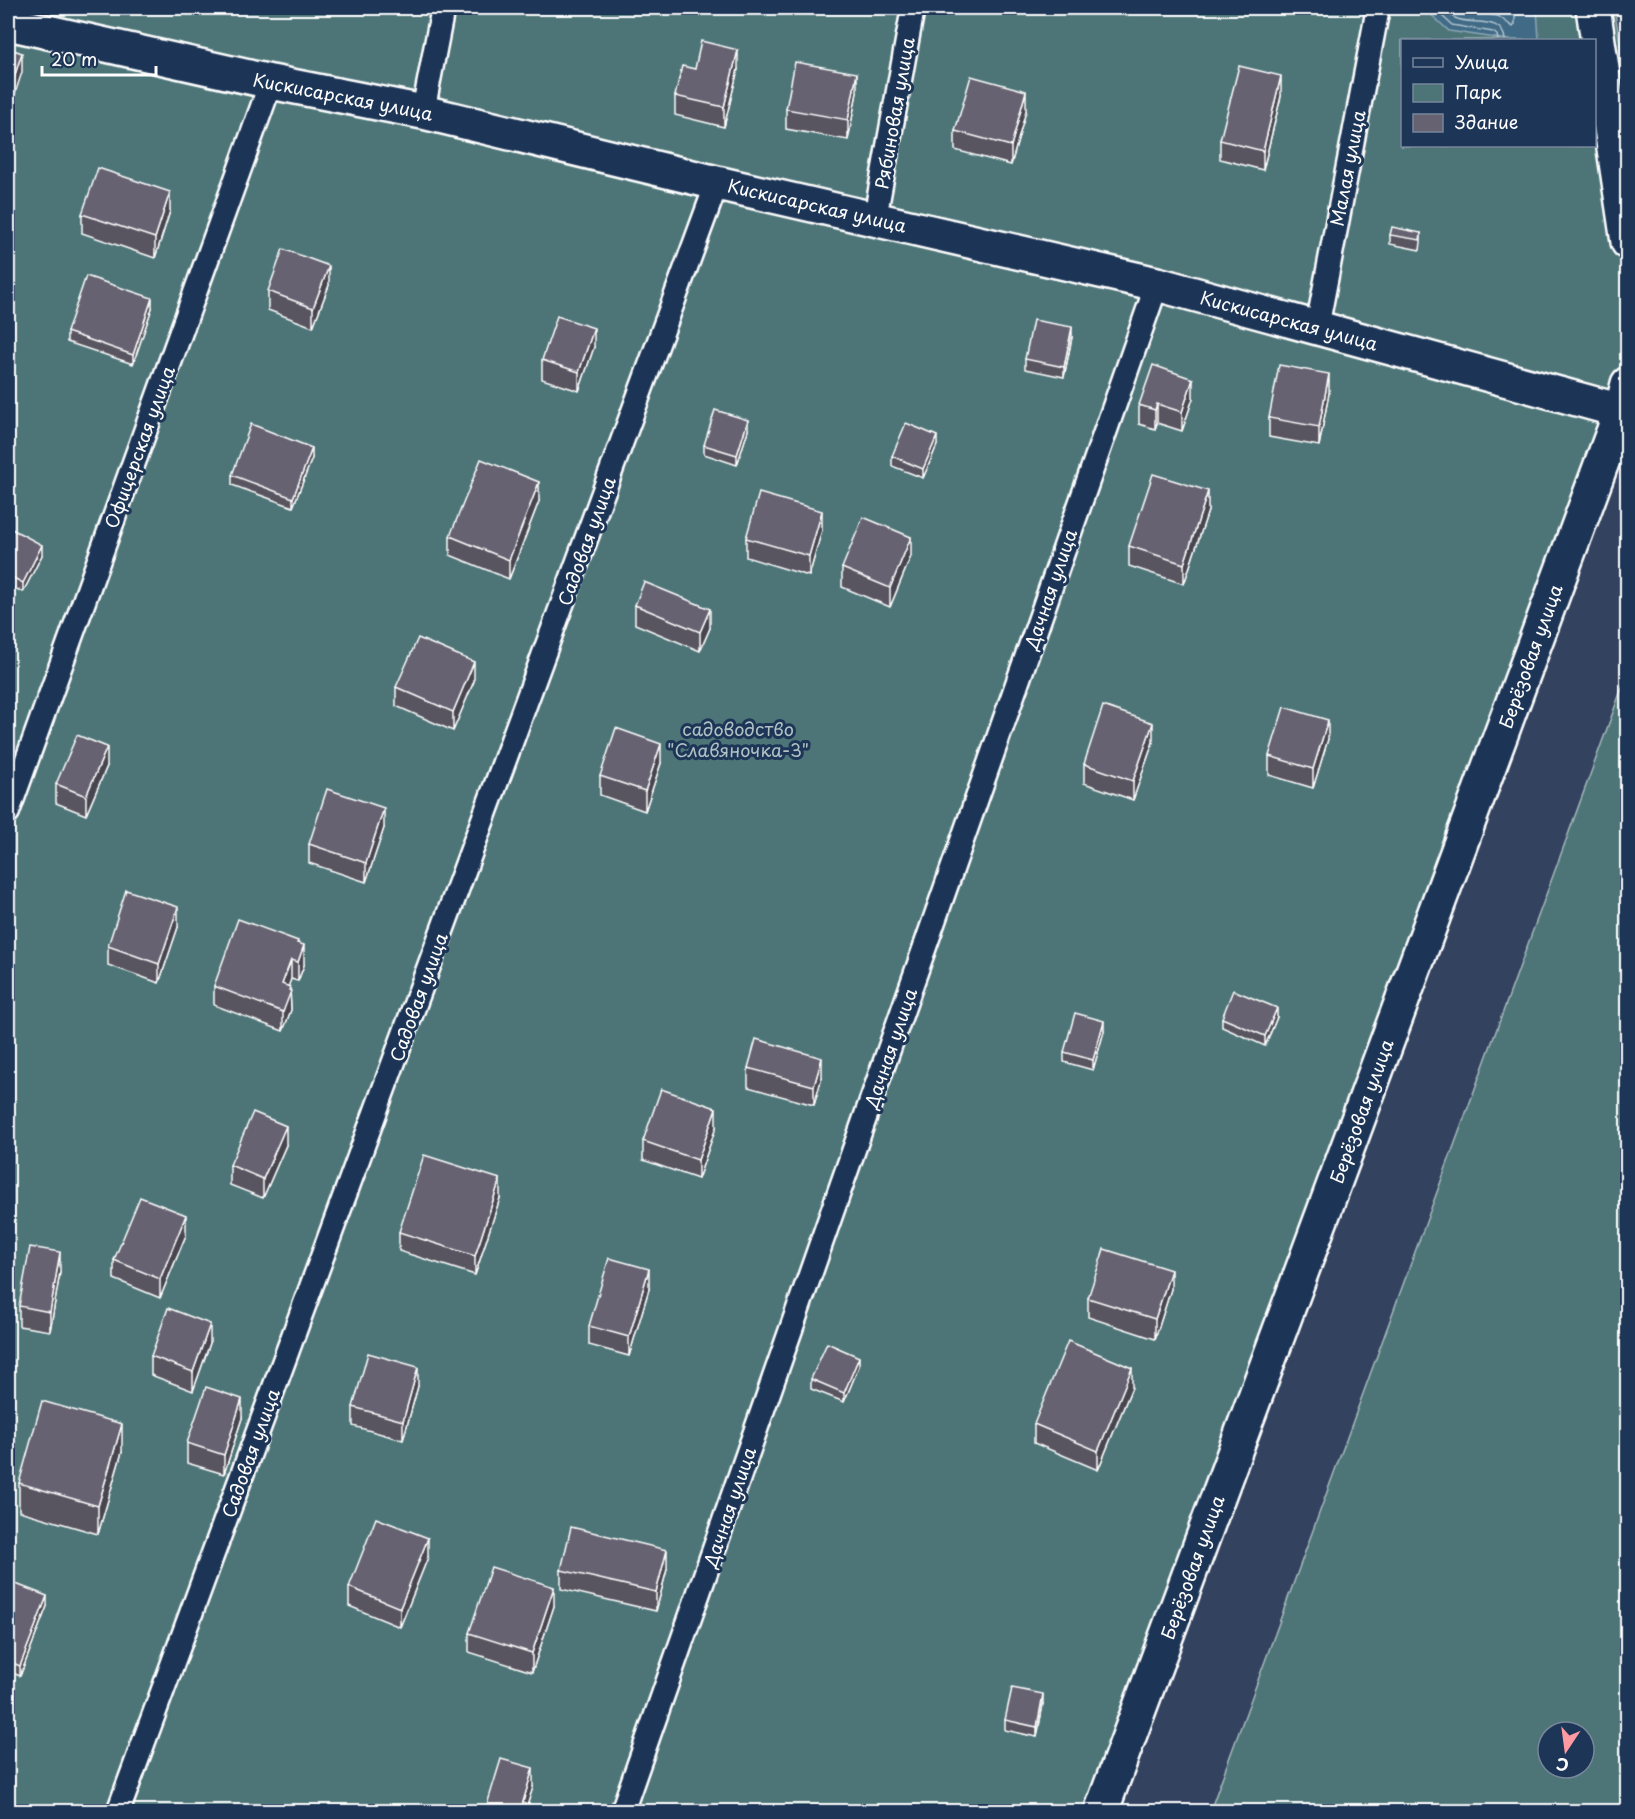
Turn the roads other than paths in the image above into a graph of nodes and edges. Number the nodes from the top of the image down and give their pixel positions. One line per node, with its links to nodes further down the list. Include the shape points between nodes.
1 (443, 8): 7 (lane)
2 (913, 8): 9 (lane, Рябиновая улица)
3 (1378, 8): 12 (lane, Малая улица)
4 (1593, 8): 10 (street)
5 (8, 23): 6 (street, Кискисарская улица)
6 (271, 82): 7 (street, Кискисарская улица); 14 (lane, Офицерская улица)
7 (423, 112): 8 (street, Кискисарская улица)
8 (717, 183): 9 (street, Кискисарская улица); 15 (lane, Садовая улица)
9 (875, 218): 11 (street, Кискисарская улица)
10 (1628, 242)
11 (1157, 284): 12 (street, Кискисарская улица); 16 (lane, Дачная улица)
12 (1317, 328): 13 (street, Кискисарская улица)
13 (1624, 397): 17 (street, Берёзовая улица)
14 (8, 812)
15 (118, 1812)
16 (622, 1812)
17 (1101, 1812)

